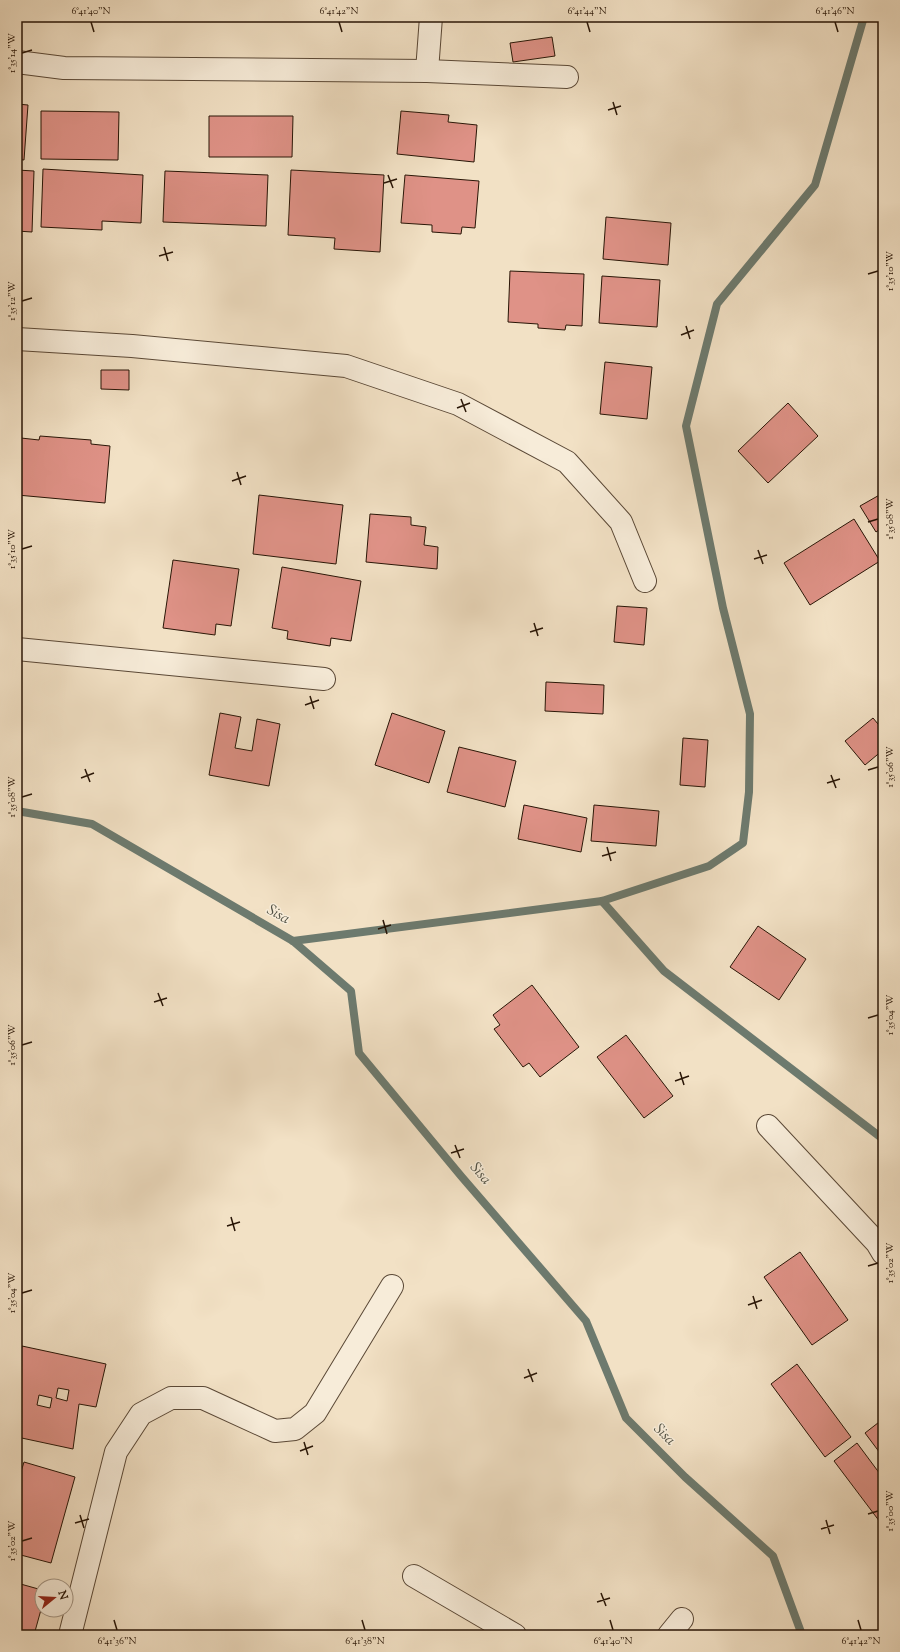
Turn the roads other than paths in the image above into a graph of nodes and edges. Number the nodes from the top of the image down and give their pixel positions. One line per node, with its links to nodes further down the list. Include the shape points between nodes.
1 (432, 17): 3 (street)
2 (17, 62): 3 (street, via 64,68)
3 (427, 71): 4 (street)
4 (567, 77)
5 (17, 339): 6 (street, via 132,346 346,366 458,404 567,462 621,522)
6 (645, 581)
7 (17, 649): 8 (street)
8 (324, 679)
9 (768, 1126): 10 (street, via 877,1243)
10 (883, 1253)
11 (392, 1286): 13 (street, via 315,1413 295,1429 275,1431 203,1398 171,1398 142,1414 116,1452)
12 (414, 1576): 14 (street)
13 (70, 1635)
14 (514, 1635)

